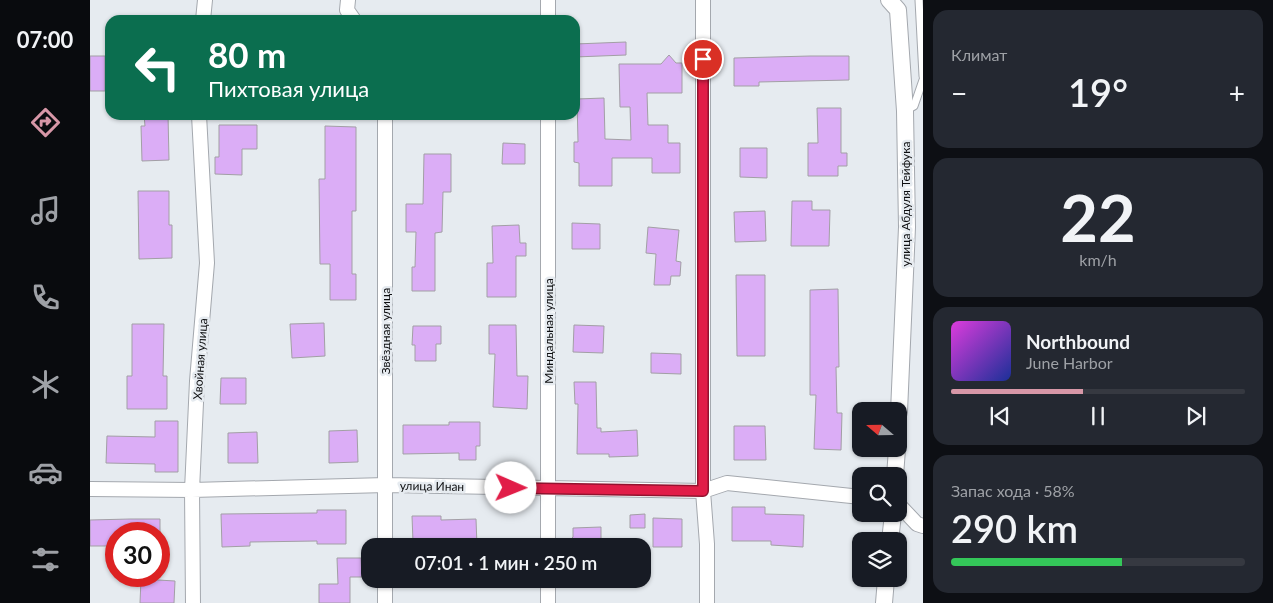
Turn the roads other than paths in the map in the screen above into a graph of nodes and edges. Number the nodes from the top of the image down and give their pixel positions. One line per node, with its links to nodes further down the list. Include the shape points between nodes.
1 (205, 0): 7 (street)
2 (348, 0): 8 (street, via 347,10)
3 (548, 0): 9 (street)
4 (703, 0): 21 (street)
5 (889, 0): 12 (street, улица Абдуля Тейфука, via 898,10)
6 (918, 0): 10 (lane)
7 (204, 15)
8 (350, 15)
9 (548, 15)
10 (923, 76)
11 (923, 80): 12 (lane, via 914,106)
12 (905, 111): 16 (street, улица Абдуля Тейфука, via 907,227)
13 (199, 120): 20 (street, Хвойная улица, via 208,263 197,381)
14 (385, 120): 17 (street, Звёздная улица)
15 (548, 120): 18 (street, Миндальная улица)
16 (899, 402)
17 (386, 485): 18 (street, улица Инан); 20 (street, улица Инан); 25 (street, Звёздная улица)
18 (547, 488): 21 (street, улица Инан); 26 (street, Миндальная улица)
19 (90, 489): 20 (street, улица Инан)
20 (192, 490): 30 (street, Хвойная улица)
21 (703, 491): 22 (street, улица Инан, via 727,483); 33 (street)
22 (852, 496)
23 (907, 513): 24 (street)
24 (923, 526)
25 (385, 538)
26 (548, 538)
27 (885, 587): 34 (street)
28 (385, 588): 31 (street)
29 (548, 588): 32 (street)
30 (193, 603)
31 (385, 603)
32 (548, 603)
33 (707, 603)
34 (884, 603)

